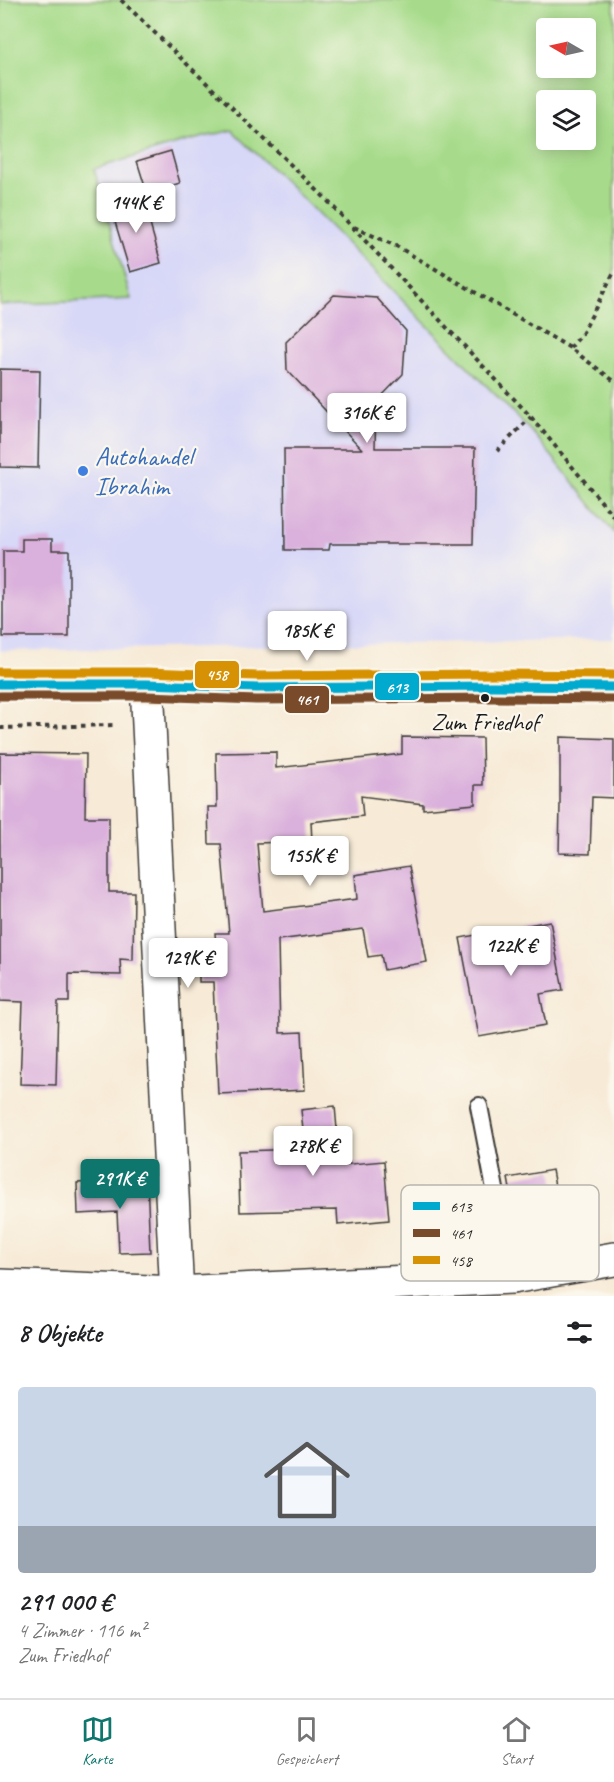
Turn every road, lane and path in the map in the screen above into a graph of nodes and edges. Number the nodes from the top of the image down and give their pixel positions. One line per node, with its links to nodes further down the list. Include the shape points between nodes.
1 (121, 0): 2 (path)
2 (351, 225): 4 (path, via 398,247); 6 (path)
3 (614, 272): 4 (path, via 582,334)
4 (570, 348): 5 (path)
5 (614, 381)
6 (531, 417): 7 (path); 8 (path)
7 (497, 451)
8 (614, 517)
9 (0, 684): 10 (main road)
10 (147, 684): 11 (main road, via 257,688); 12 (street)
11 (614, 687)
12 (149, 724): 13 (path); 21 (street)
13 (0, 728)
14 (479, 1106): 15 (lane)
15 (494, 1185)
16 (614, 1259): 17 (street)
17 (599, 1263)
18 (535, 1281): 20 (street)
19 (0, 1286): 21 (street)
20 (513, 1287): 21 (street)
21 (177, 1295)

